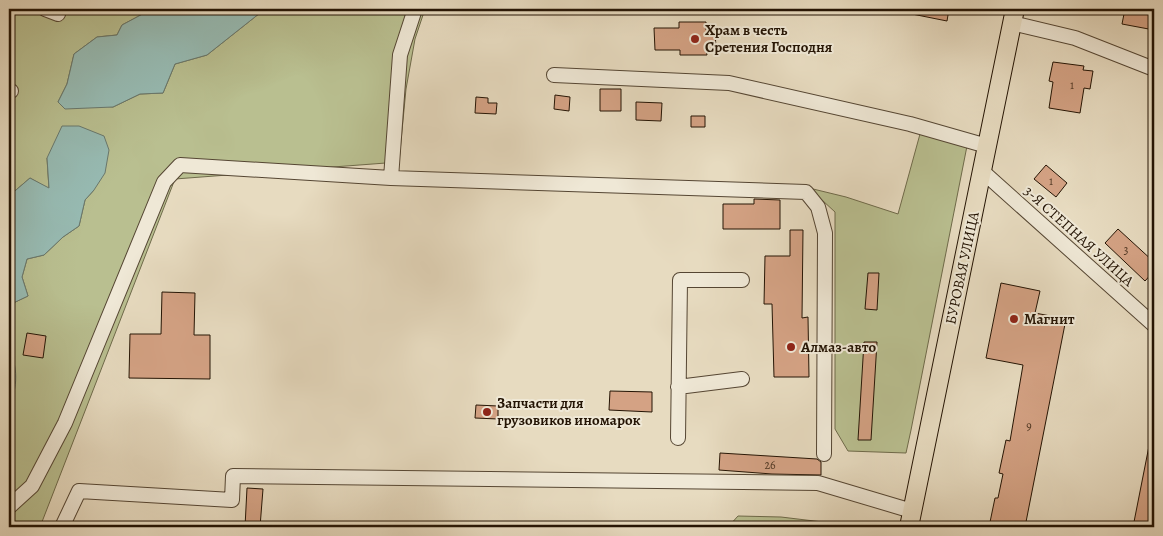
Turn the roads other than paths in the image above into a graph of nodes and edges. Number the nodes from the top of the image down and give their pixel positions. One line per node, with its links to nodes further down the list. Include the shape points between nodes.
1 (415, 9): 7 (street, via 400,55)
2 (1014, 16): 3 (street); 5 (main road, БУРОВАЯ УЛИЦА)
3 (1154, 69)
4 (554, 76): 5 (street, via 728,83 910,124)
5 (987, 146): 6 (main road, БУРОВАЯ УЛИЦА)
6 (982, 171): 9 (street, 3-Я СТЕПНАЯ УЛИЦА); 15 (main road, БУРОВАЯ УЛИЦА)
7 (391, 178): 13 (street, via 806,192 818,207 824,233); 14 (street, via 180,165 164,182 65,423 32,486)
8 (742, 280): 11 (street, via 680,280)
9 (1154, 324)
10 (742, 379): 11 (street)
11 (678, 387): 12 (street)
12 (678, 438)
13 (824, 454)
14 (9, 507)
15 (910, 519): 16 (street, via 818,483 233,476 232,500 79,491)
16 (62, 527)

